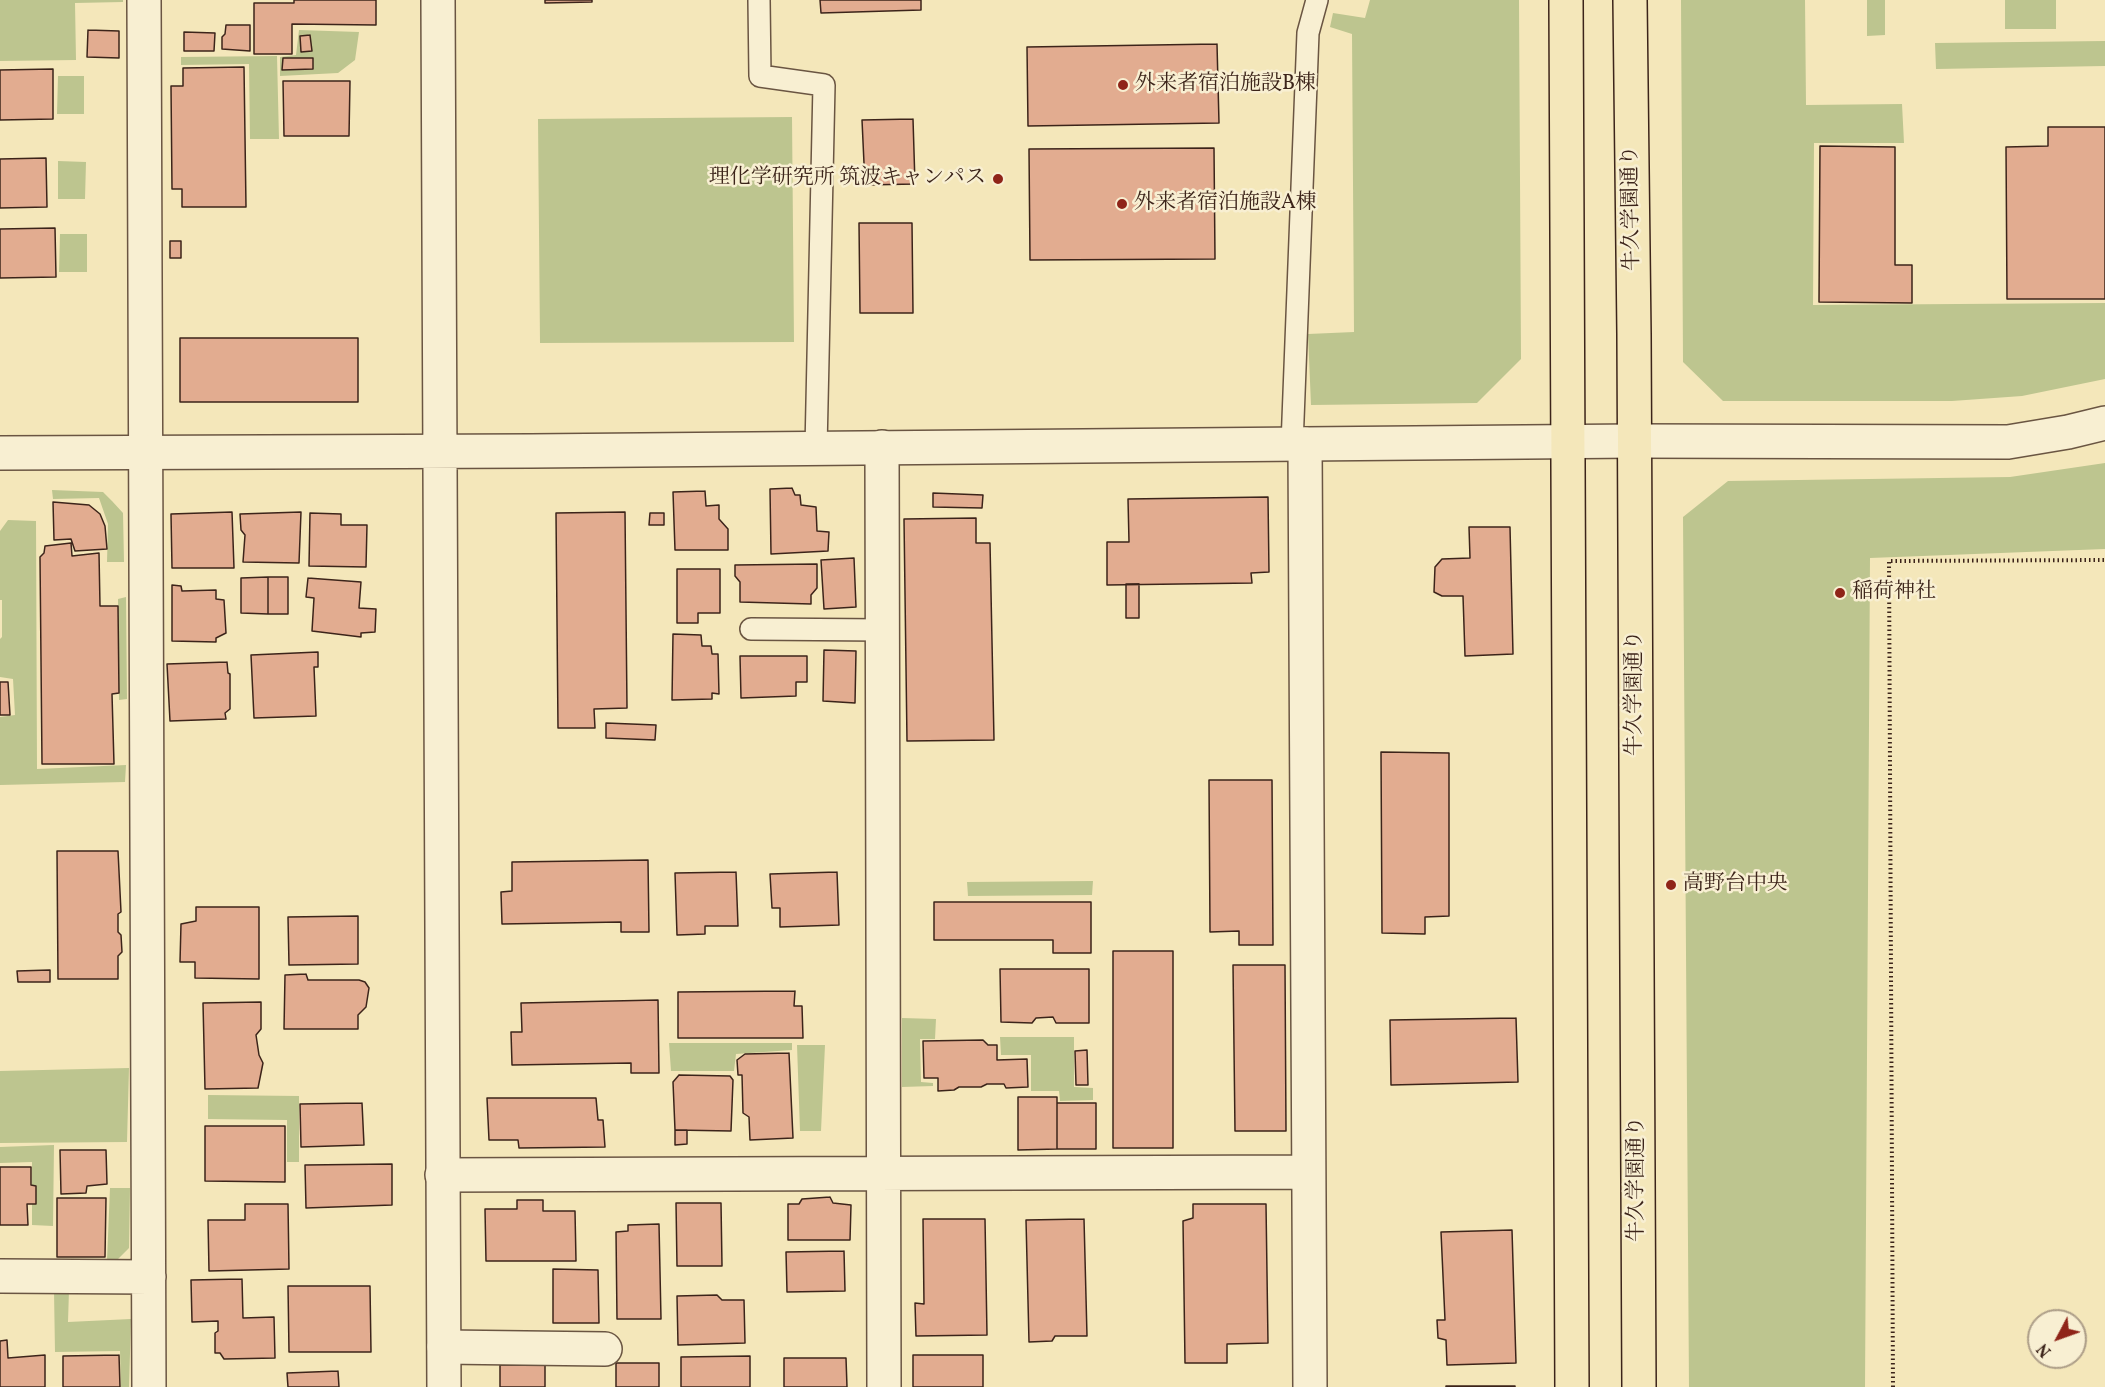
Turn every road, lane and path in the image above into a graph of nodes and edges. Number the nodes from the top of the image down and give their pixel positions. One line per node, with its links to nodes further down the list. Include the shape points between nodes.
1 (144, 0): 15 (street)
2 (438, 0): 13 (street)
3 (759, 0): 12 (lane, via 760,76 824,85)
4 (1317, 0): 10 (lane, via 1308,33)
5 (1566, 0): 9 (highway)
6 (1630, 0): 8 (highway, 牛久学園通り)
7 (2105, 423): 8 (street, via 2008,442)
8 (1635, 441): 9 (street); 31 (highway, 牛久学園通り)
9 (1568, 442): 10 (street); 30 (highway)
10 (1298, 444): 11 (street); 19 (street)
11 (882, 447): 12 (street); 18 (street)
12 (816, 448): 13 (street)
13 (439, 451): 15 (street); 21 (street)
14 (0, 453): 15 (street)
15 (146, 453): 23 (street)
16 (2105, 560): 32 (path, via 1888,561)
17 (751, 629): 18 (lane)
18 (883, 630): 20 (street)
19 (1308, 1172): 20 (street); 29 (street)
20 (883, 1173): 21 (street); 28 (street)
21 (442, 1175): 24 (street)
22 (0, 1276): 23 (street)
23 (149, 1277): 26 (street)
24 (444, 1347): 25 (street); 27 (street)
25 (604, 1349)
26 (149, 1387)
27 (444, 1387)
28 (884, 1387)
29 (1310, 1387)
30 (1572, 1387)
31 (1639, 1387)
32 (1893, 1387)

